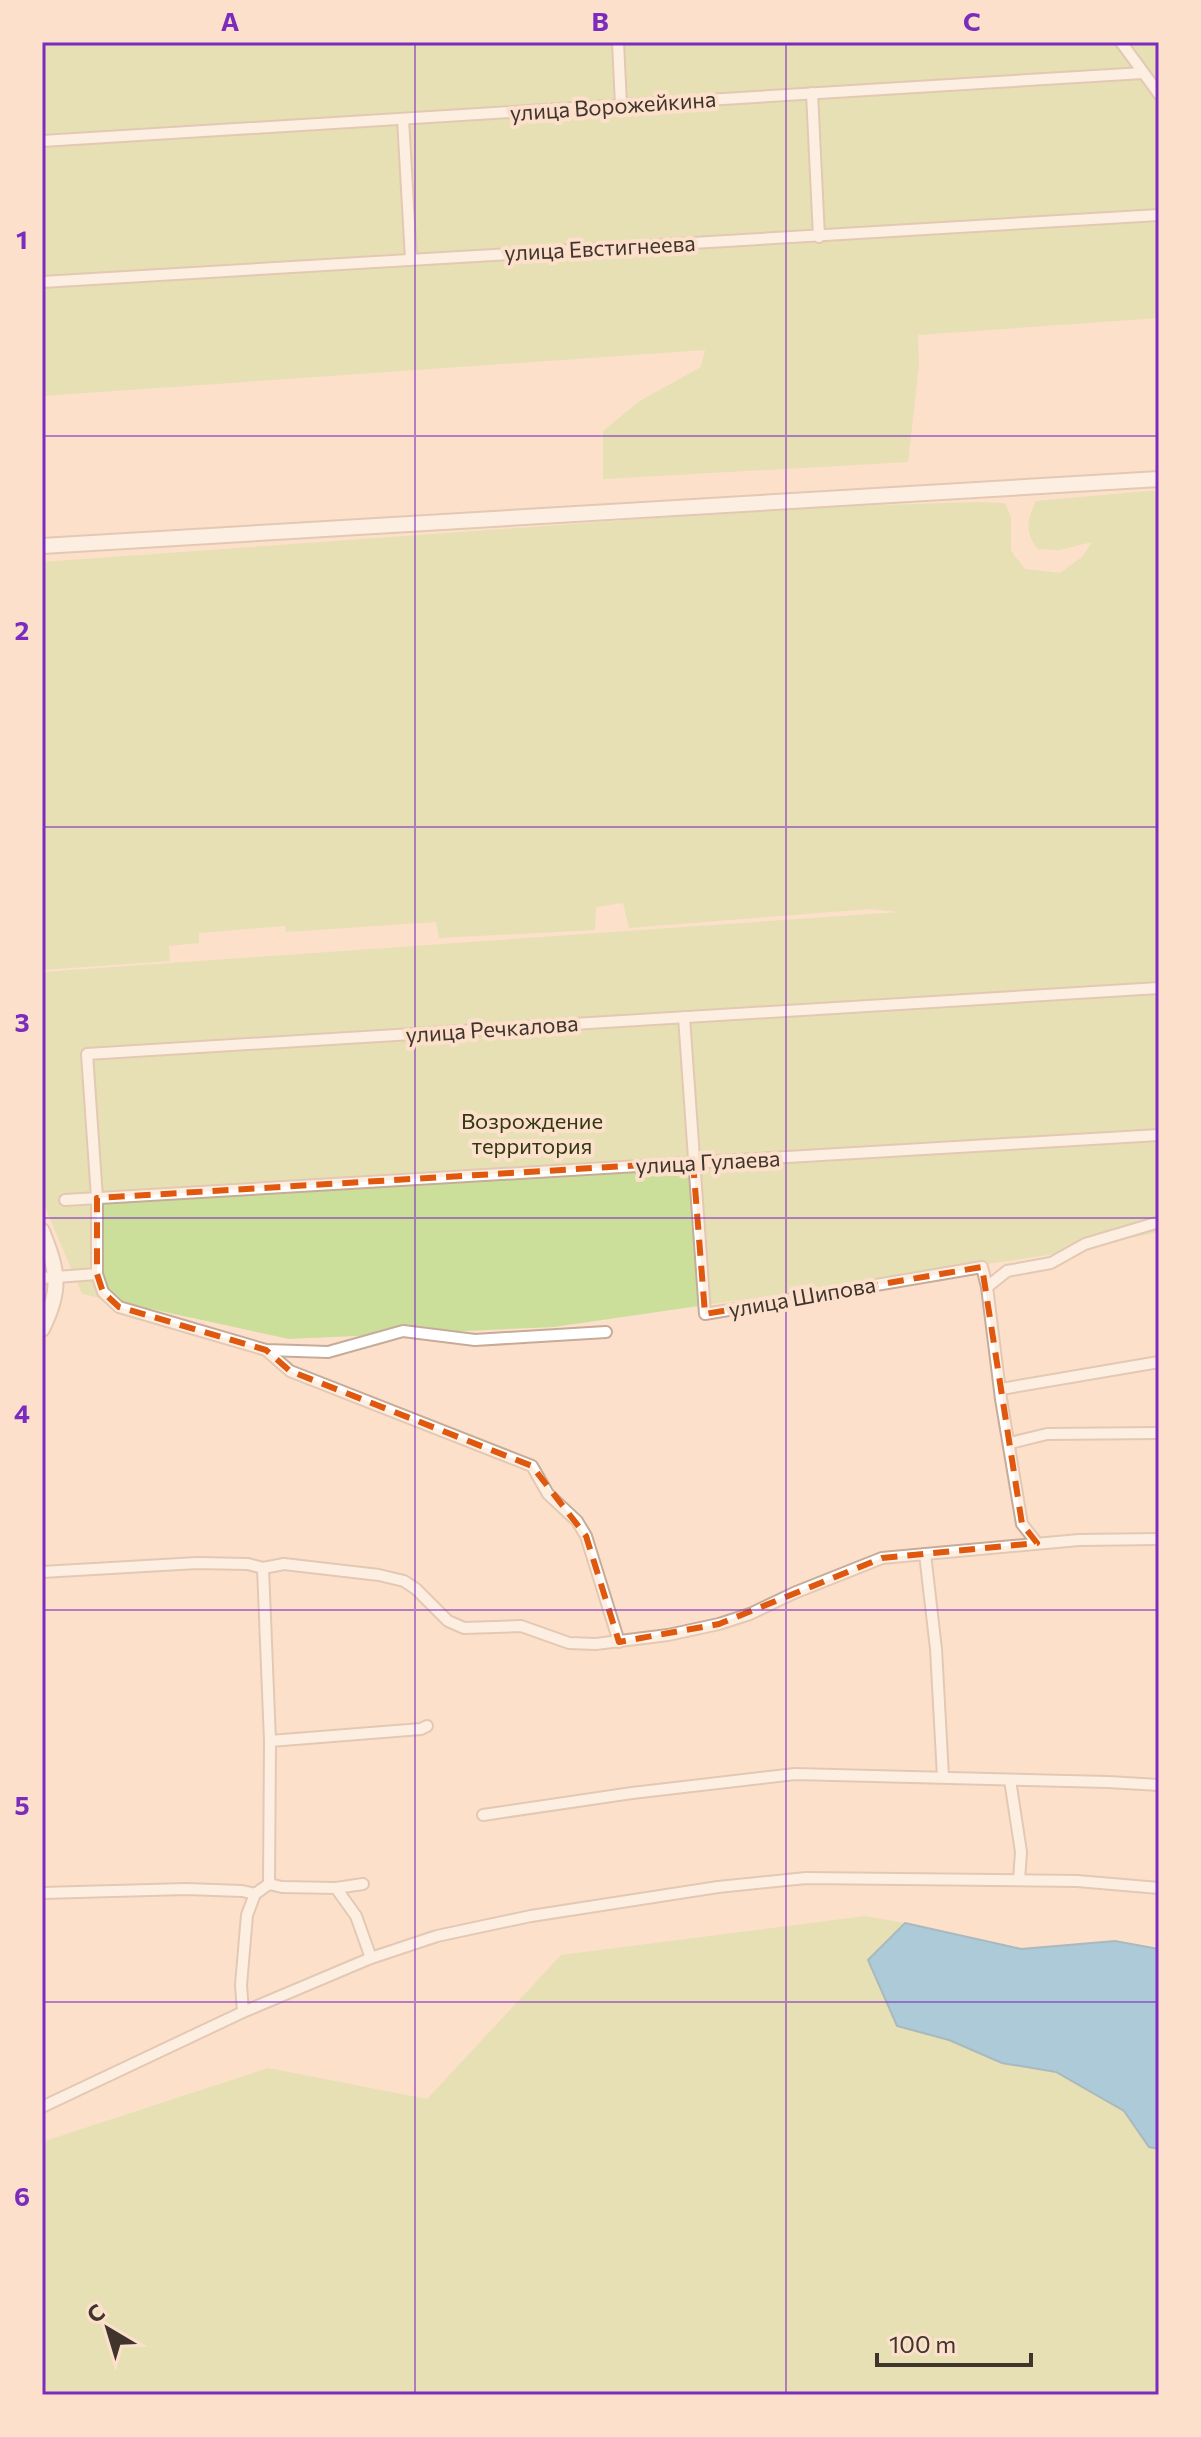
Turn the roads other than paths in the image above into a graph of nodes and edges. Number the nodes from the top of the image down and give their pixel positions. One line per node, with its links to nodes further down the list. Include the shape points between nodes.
1 (618, 42): 6 (street)
2 (1121, 42): 3 (street)
3 (1143, 73): 4 (street, улица Ворожейкина); 5 (street)
4 (812, 93): 6 (street, улица Ворожейкина); 10 (street)
5 (1159, 94)
6 (621, 105): 7 (street, улица Ворожейкина)
7 (403, 119): 8 (street, улица Ворожейкина); 11 (street)
8 (42, 141)
9 (1159, 215): 10 (street, улица Евстигнеева)
10 (819, 237): 11 (street, улица Евстигнеева)
11 (411, 259): 12 (street, улица Евстигнеева)
12 (42, 282)
13 (1159, 479): 14 (main road)
14 (42, 546)
15 (1159, 988): 16 (street, улица Речкалова)
16 (684, 1017): 18 (street, улица Шипова); 19 (street, улица Речкалова, via 87,1054)
17 (1159, 1135): 18 (street, улица Гулаева)
18 (693, 1162): 19 (street, улица Гулаева); 25 (street, улица Шипова, via 705,1314 982,1267)
19 (97, 1198): 20 (street, улица Гулаева); 23 (street, улица Речкалова)
20 (65, 1200)
21 (1159, 1222): 25 (street, via 1085,1244 1051,1263 1007,1271)
22 (42, 1231): 24 (main road, via 50,1251)
23 (97, 1274): 24 (street); 28 (street, via 103,1292 119,1307)
24 (48, 1278): 26 (main road, via 56,1295)
25 (987, 1287): 30 (street)
26 (42, 1329)
27 (606, 1332): 28 (street, via 475,1340 403,1331 328,1352)
28 (266, 1350): 38 (street, via 290,1371 532,1466 548,1494 586,1536)
29 (1159, 1362): 30 (street)
30 (1001, 1389): 32 (street)
31 (1159, 1433): 32 (street, via 1047,1434)
32 (1010, 1443): 34 (street, via 1022,1524)
33 (1159, 1539): 34 (street)
34 (1037, 1543): 35 (street)
35 (925, 1554): 38 (street, via 882,1558 719,1624); 41 (street)
36 (263, 1568): 37 (street, via 197,1563); 38 (street, via 294,1565 404,1581 448,1621 464,1628 521,1626 569,1643); 40 (street)
37 (42, 1572)
38 (619, 1642)
39 (427, 1726): 40 (street)
40 (270, 1741): 46 (street)
41 (943, 1777): 42 (street); 44 (street, via 795,1774)
42 (1010, 1780): 43 (street); 45 (street, via 1021,1852)
43 (1159, 1785)
44 (483, 1815)
45 (1019, 1880): 49 (street); 52 (street, via 806,1878 718,1887 531,1916 437,1936)
46 (269, 1884): 48 (street); 51 (street)
47 (363, 1884): 48 (street)
48 (336, 1888): 52 (street, via 356,1916)
49 (1159, 1888)
50 (42, 1893): 51 (street, via 186,1889)
51 (255, 1894): 53 (street, via 247,1915)
52 (371, 1958): 53 (street)
53 (243, 2012): 54 (street)
54 (42, 2107)

